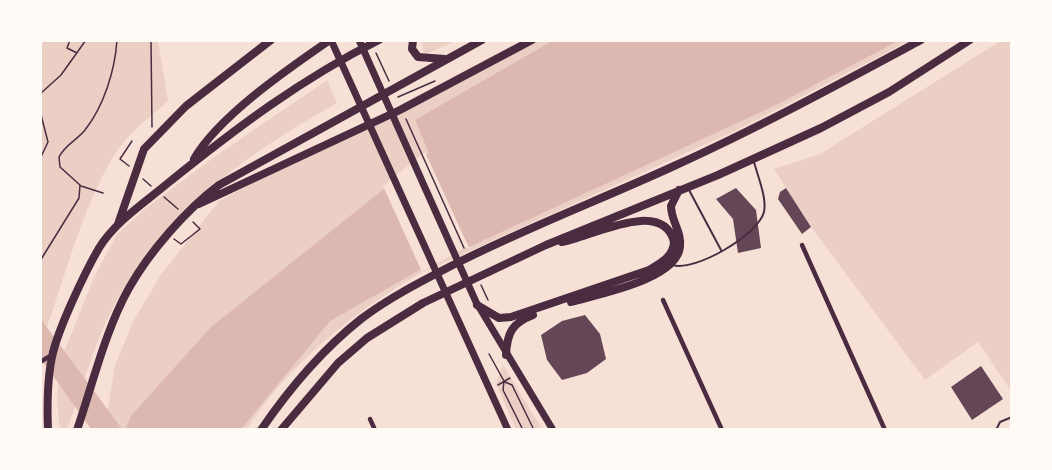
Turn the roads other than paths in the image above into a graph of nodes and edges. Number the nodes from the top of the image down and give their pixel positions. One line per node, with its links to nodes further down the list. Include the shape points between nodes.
1 (271, 40): 15 (main road, via 186,106 144,149)
2 (330, 40): 12 (main road, via 223,125); 32 (main road)
3 (359, 40): 21 (main road)
4 (379, 40): 12 (main road, via 293,88)
5 (413, 40): 10 (main road, via 412,49 418,57)
6 (482, 40): 10 (main road)
7 (532, 40): 14 (main road, via 400,110)
8 (921, 40): 29 (highway, via 780,116 487,247 388,300 346,331 308,370)
9 (970, 40): 11 (highway, via 859,109)
10 (447, 59): 14 (main road, via 219,185)
11 (753, 159): 13 (highway); 18 (lane, via 764,203 762,217 745,236)
12 (191, 165): 15 (main road)
13 (684, 189): 16 (highway); 18 (lane); 19 (highway, via 671,206 680,243 679,254)
14 (195, 205): 28 (main road, via 129,288)
15 (118, 224): 22 (main road, via 84,277)
16 (546, 245): 19 (highway, via 645,219 657,222 671,234); 30 (highway, via 395,319 338,363)
17 (802, 245): 35 (street)
18 (721, 250): 19 (lane, via 693,264)
19 (669, 262): 21 (highway, via 511,317 499,318); 23 (highway, via 654,276 517,322 508,336)
20 (663, 300): 34 (street)
21 (477, 304): 23 (main road)
22 (52, 355): 24 (street); 27 (main road)
23 (506, 355): 33 (main road)
24 (40, 362)
25 (1011, 417): 36 (lane)
26 (370, 419): 31 (street)
27 (48, 429)
28 (77, 429)
29 (261, 429)
30 (281, 429)
31 (375, 429)
32 (508, 429)
33 (554, 429)
34 (722, 429)
35 (885, 429)
36 (996, 429)

